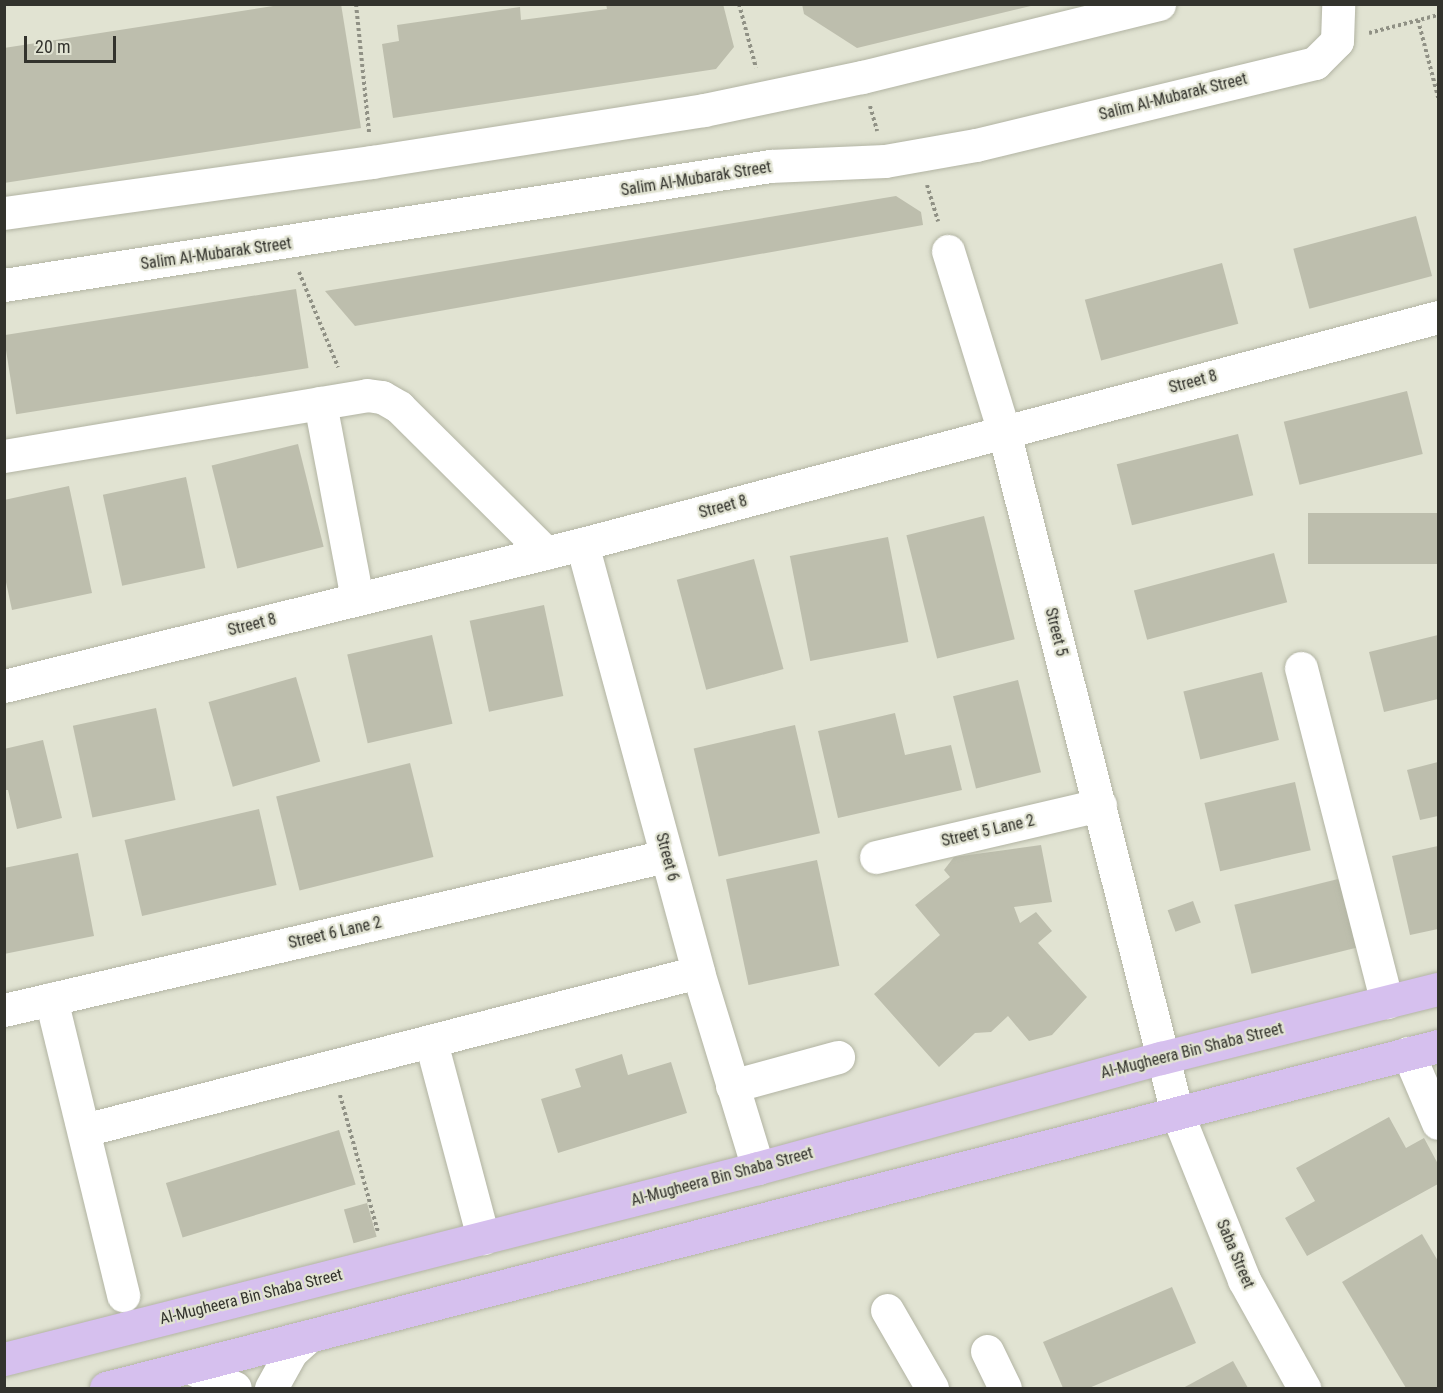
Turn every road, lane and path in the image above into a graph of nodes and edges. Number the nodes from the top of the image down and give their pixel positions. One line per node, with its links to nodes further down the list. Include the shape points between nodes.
1 (356, 4): 13 (path)
2 (739, 4): 9 (path)
3 (1159, 4): 8 (street)
4 (1338, 4): 7 (street)
5 (1438, 15): 6 (path)
6 (1418, 20): 7 (path); 10 (path)
7 (1337, 42): 11 (street, Salim Al-Mubarak Street, via 1315,63)
8 (862, 77): 9 (street); 12 (path)
9 (763, 94): 13 (street, via 704,110)
10 (1438, 97)
11 (917, 156): 12 (street, Salim Al-Mubarak Street); 16 (path)
12 (885, 161): 15 (street, Salim Al-Mubarak Street, via 770,166)
13 (372, 162): 14 (street)
14 (4, 213)
15 (287, 243): 17 (street, Salim Al-Mubarak Street); 19 (path)
16 (948, 251): 20 (street, Street 5)
17 (4, 285)
18 (1438, 316): 20 (street, Street 8)
19 (335, 400): 21 (street); 23 (street, via 382,397 399,407); 24 (street)
20 (1004, 432): 22 (street, Street 8); 27 (street, Street 5)
21 (4, 456)
22 (582, 544): 23 (street, Street 8); 28 (street, Street 6)
23 (546, 553): 24 (street, Street 8)
24 (357, 599): 26 (street, Street 8)
25 (1301, 668): 33 (street)
26 (4, 686)
27 (1100, 805): 29 (street, Street 5 Lane 2); 38 (street, Street 5)
28 (666, 856): 30 (street, Street 6); 32 (street, Street 6 Lane 2)
29 (876, 857)
30 (698, 972): 35 (street); 40 (street, Street 6)
31 (1438, 989): 33 (main road, Al-Mugheera Bin Shaba Street)
32 (51, 999): 34 (street, Street 6 Lane 2); 43 (street)
33 (1387, 1002): 38 (main road, Al-Mugheera Bin Shaba Street)
34 (4, 1010)
35 (431, 1042): 39 (street); 45 (street)
36 (1424, 1049): 41 (main road); 42 (street)
37 (838, 1057): 40 (street)
38 (1161, 1058): 41 (street, Street 5); 44 (main road, Al-Mugheera Bin Shaba Street)
39 (332, 1068): 43 (street); 46 (path)
40 (732, 1086): 44 (street, Street 6)
41 (1177, 1113): 49 (main road); 58 (street, Saba Street, via 1244,1280)
42 (1438, 1123)
43 (84, 1130): 47 (street)
44 (758, 1167): 45 (main road, Al-Mugheera Bin Shaba Street)
45 (483, 1238): 46 (main road, Al-Mugheera Bin Shaba Street)
46 (386, 1262): 51 (main road, Al-Mugheera Bin Shaba Street)
47 (123, 1295)
48 (887, 1310): 56 (street)
49 (309, 1336): 52 (main road); 55 (street, via 291,1352)
50 (987, 1351): 57 (street)
51 (4, 1359)
52 (191, 1368): 53 (main road); 54 (street)
53 (106, 1389)
54 (235, 1389)
55 (271, 1389)
56 (932, 1389)
57 (1005, 1389)
58 (1304, 1389)

